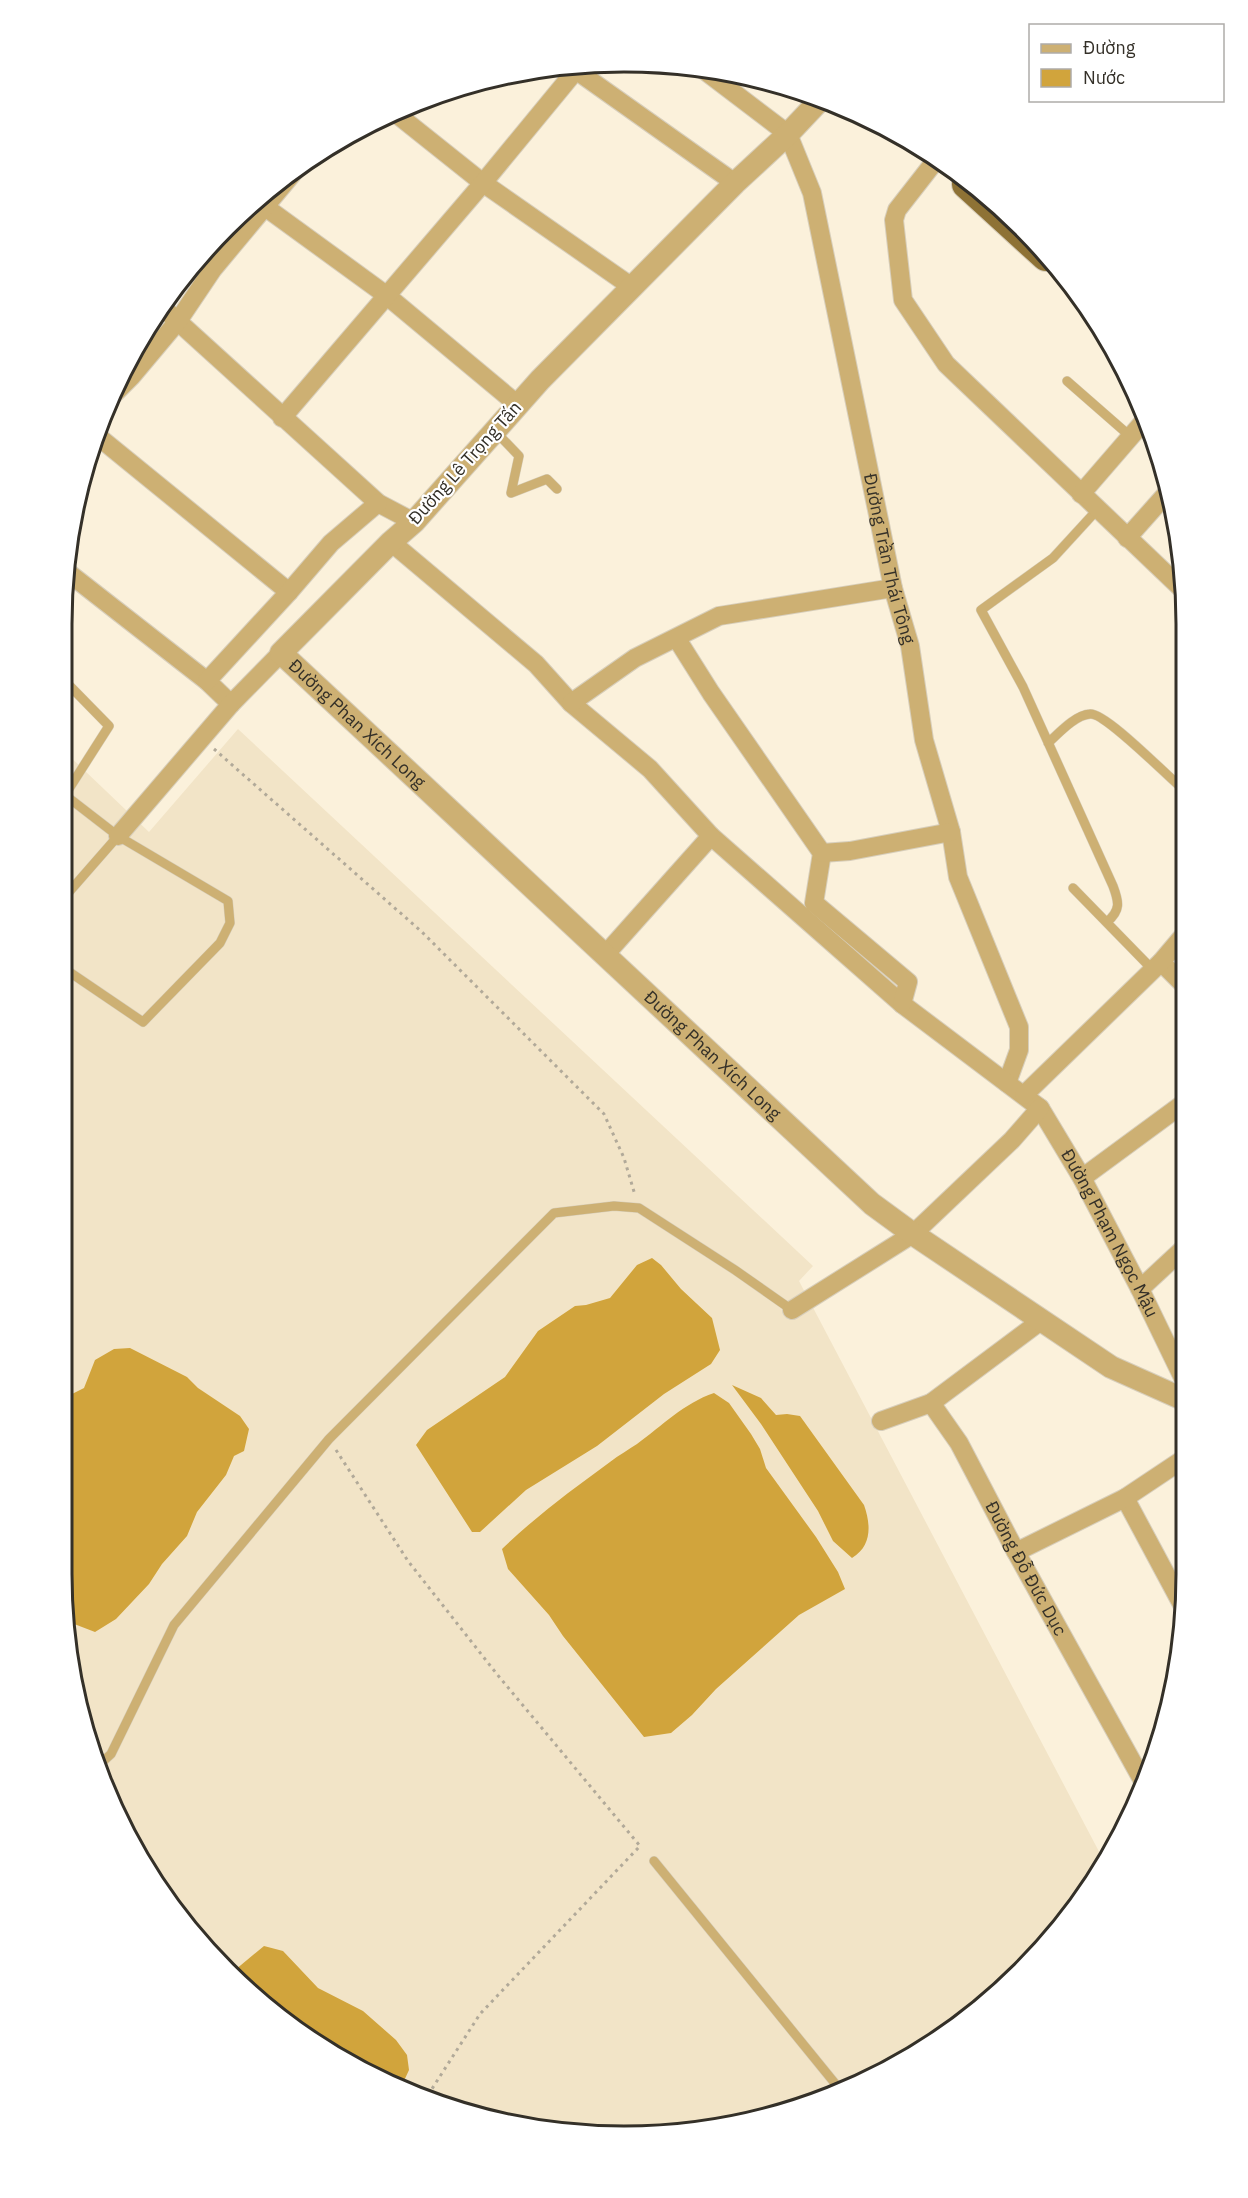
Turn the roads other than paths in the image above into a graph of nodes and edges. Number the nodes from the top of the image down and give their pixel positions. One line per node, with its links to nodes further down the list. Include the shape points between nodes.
1 (586, 73): 9 (street)
2 (569, 75): 8 (street)
3 (718, 81): 6 (street)
4 (814, 106): 6 (street, Đường Lê Trọng Tấn)
5 (402, 119): 8 (street)
6 (788, 134): 9 (street, Đường Lê Trọng Tấn); 34 (street, Đường Trần Thái Tông, via 812,194)
7 (932, 166): 25 (street, via 897,210 894,220 903,300 946,364)
8 (483, 183): 12 (street); 13 (street)
9 (735, 183): 12 (street, Đường Lê Trọng Tấn)
10 (264, 206): 13 (street)
11 (251, 218): 15 (street)
12 (632, 287): 18 (street, Đường Lê Trọng Tấn)
13 (386, 295): 18 (street); 19 (street)
14 (168, 312): 15 (street)
15 (178, 321): 16 (street); 19 (street)
16 (130, 378)
17 (1067, 381): 22 (lane)
18 (518, 405): 21 (street, Đường Lê Trọng Tấn)
19 (282, 418): 27 (street)
20 (1139, 427): 22 (street)
21 (495, 431): 24 (lane, via 519,456 511,493 547,479); 29 (street, Đường Lê Trọng Tấn)
22 (1131, 437): 25 (street)
23 (104, 440): 35 (street)
24 (557, 489)
25 (1081, 495): 28 (street)
26 (1161, 500): 30 (street)
27 (378, 503): 29 (street); 35 (street, via 331,543)
28 (1097, 510): 30 (street); 42 (lane, via 1053,558 981,610)
29 (414, 522): 31 (street, Đường Lê Trọng Tấn)
30 (1127, 538): 33 (street)
31 (391, 542): 37 (street, Đường Lê Trọng Tấn); 40 (street, Đường Phạm Ngọc Mậu, via 536,664)
32 (74, 577): 38 (street)
33 (1174, 582)
34 (893, 588): 36 (street, via 719,616); 46 (street, Đường Trần Thái Tông, via 910,646 924,740)
35 (290, 592): 38 (street)
36 (677, 639): 40 (street, via 635,658); 49 (street)
37 (281, 653): 41 (street, Đường Lê Trọng Tấn); 54 (street, Đường Phan Xích Long)
38 (207, 681): 41 (street)
39 (72, 688): 44 (lane, via 109,726)
40 (571, 703): 48 (street, Đường Phạm Ngọc Mậu, via 650,769)
41 (231, 704): 47 (street, Đường Lê Trọng Tấn)
42 (1048, 742): 43 (lane, via 1083,715 1095,714); 52 (lane, via 1119,900 1116,914)
43 (1176, 783)
44 (72, 784)
45 (72, 800): 47 (lane)
46 (951, 832): 49 (street); 59 (street, Đường Trần Thái Tông, via 958,877 1019,1027 1019,1050)
47 (118, 836): 51 (lane); 56 (lane, via 228,901 230,923 220,943 143,1022)
48 (711, 836): 54 (street); 58 (street, Đường Phạm Ngọc Mậu)
49 (822, 853): 58 (street, via 814,903 908,982)
50 (1073, 888): 52 (lane)
51 (72, 889)
52 (1107, 922): 55 (lane)
53 (1176, 944): 55 (street)
54 (604, 956): 64 (street, Đường Phan Xích Long, via 872,1204)
55 (1157, 966): 57 (street); 60 (street)
56 (72, 974)
57 (1176, 979)
58 (902, 1004): 59 (street, Đường Phạm Ngọc Mậu)
59 (1007, 1083): 60 (street, Đường Phạm Ngọc Mậu)
60 (1024, 1095): 61 (street, Đường Phạm Ngọc Mậu)
61 (1040, 1108): 63 (street, Đường Phạm Ngọc Mậu); 64 (street)
62 (1176, 1109): 63 (street)
63 (1082, 1178): 66 (street, Đường Phạm Ngọc Mậu)
64 (913, 1234): 67 (street); 68 (street, Đường Phan Xích Long)
65 (1176, 1255): 66 (street)
66 (1140, 1289): 69 (street, Đường Phạm Ngọc Mậu)
67 (792, 1310): 77 (lane, via 639,1208 614,1206 554,1213 328,1438 174,1626 111,1754)
68 (1042, 1320): 70 (street, Đường Phan Xích Long, via 1112,1367); 71 (street)
69 (1176, 1363)
70 (1176, 1396)
71 (932, 1403): 72 (street); 75 (street, Đường Đỗ Đức Dục, via 959,1443)
72 (881, 1421)
73 (1176, 1464): 74 (street)
74 (1125, 1497): 75 (street); 76 (street)
75 (1016, 1552): 78 (street, Đường Đỗ Đức Dục)
76 (1175, 1592)
77 (104, 1760)
78 (1139, 1773)
79 (654, 1861): 80 (lane)
80 (835, 2084)

